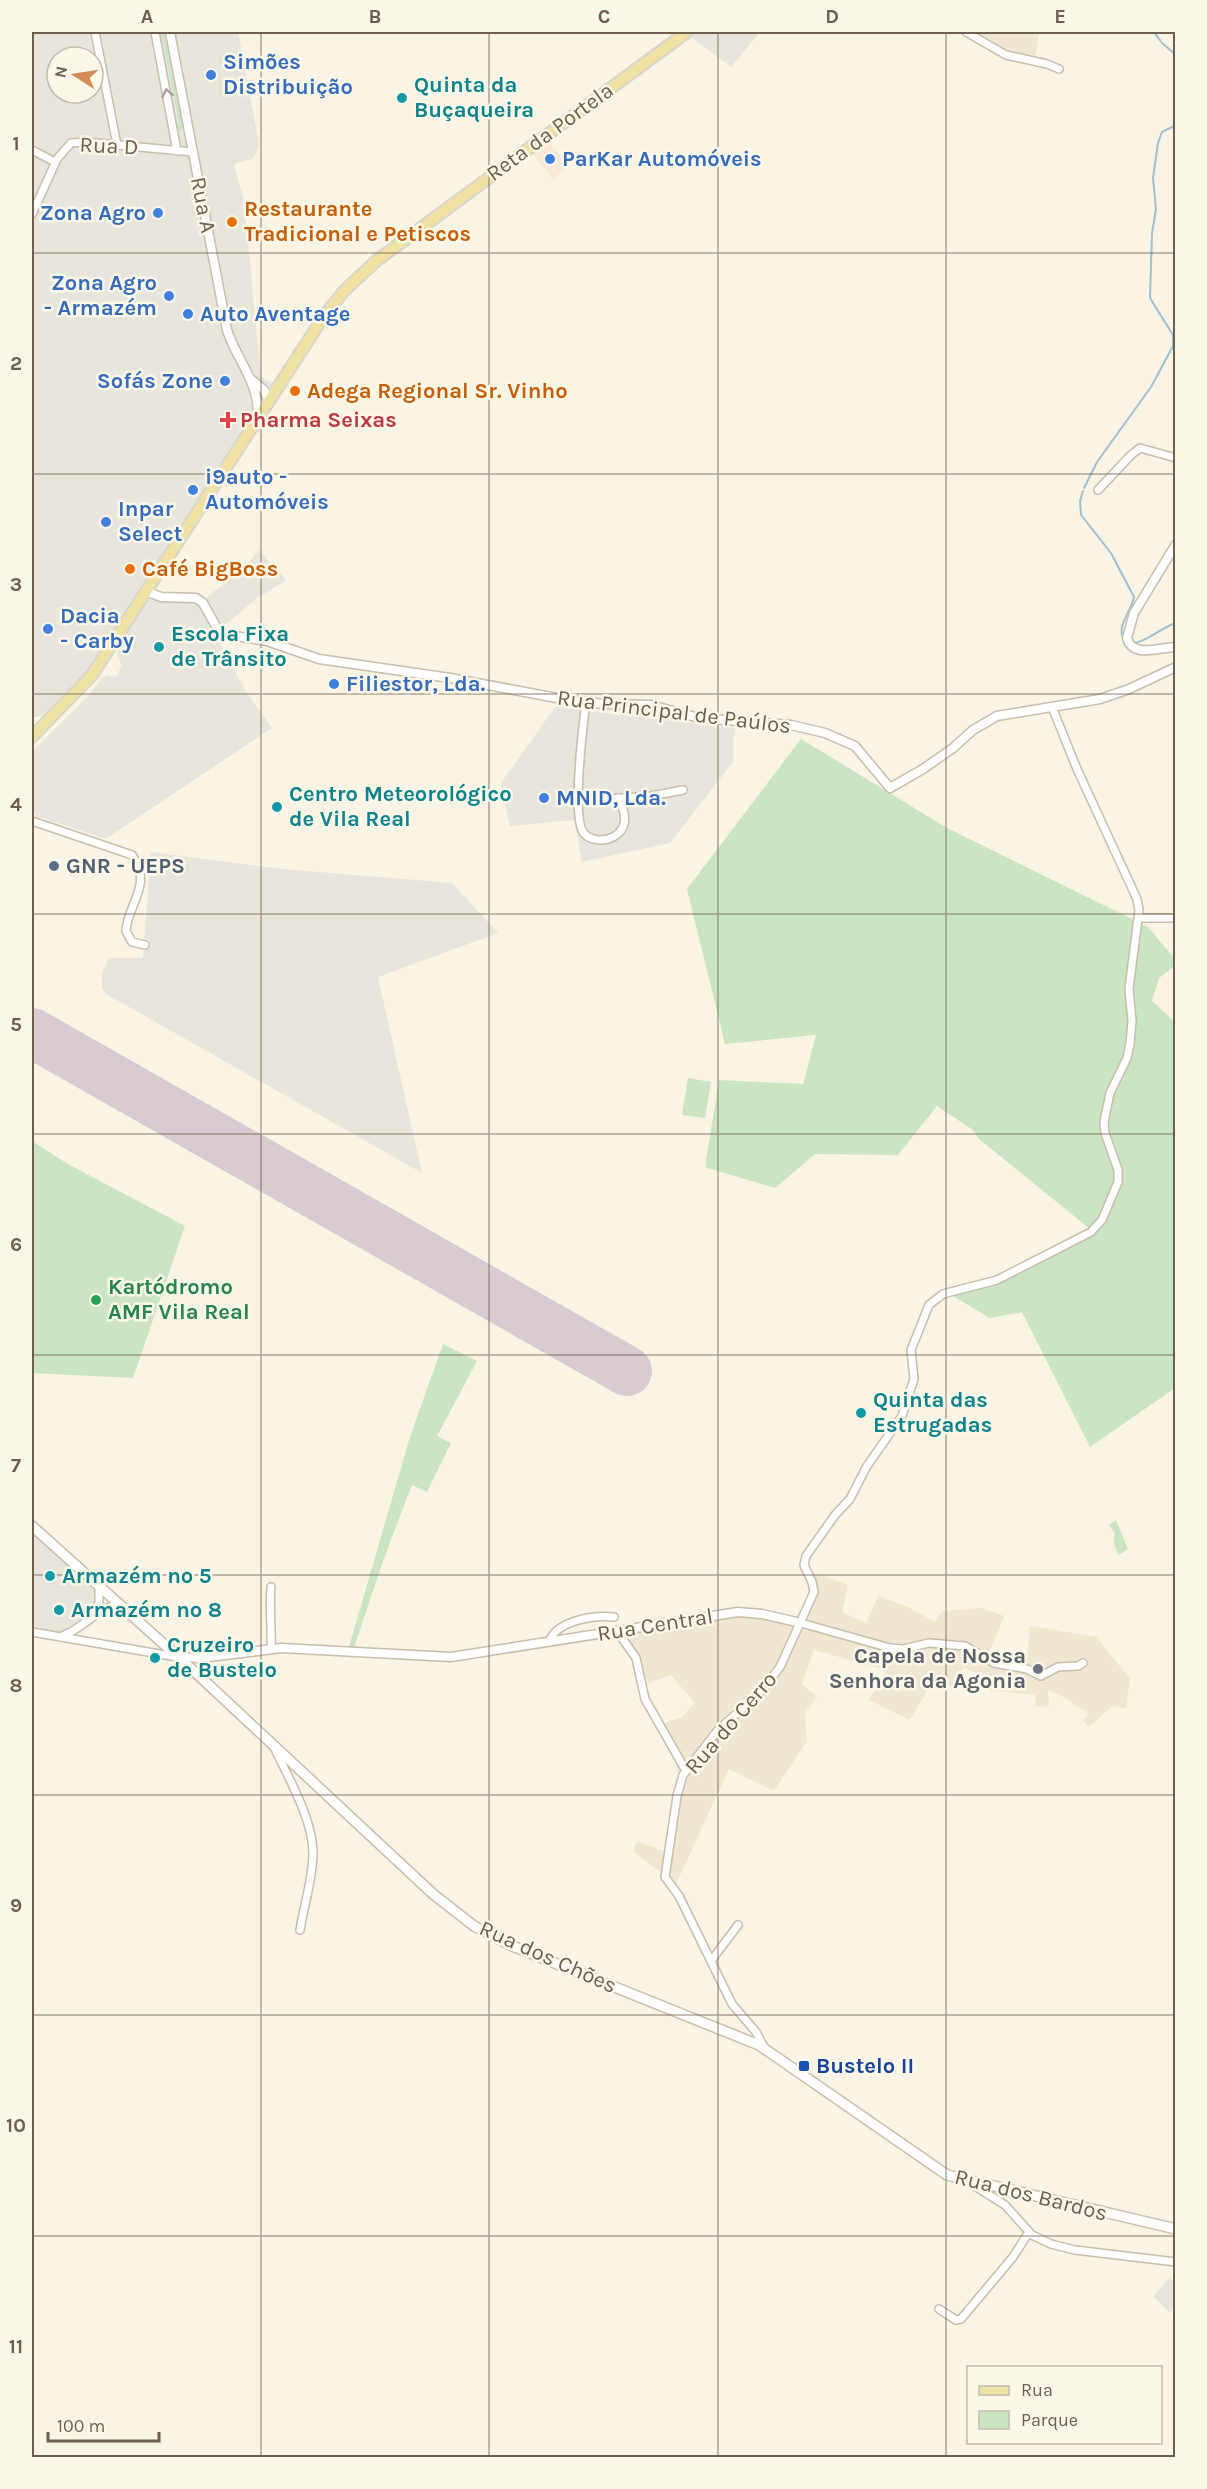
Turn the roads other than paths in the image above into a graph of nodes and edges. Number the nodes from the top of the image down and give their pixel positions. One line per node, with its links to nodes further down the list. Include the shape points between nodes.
1 (95, 32): 7 (street)
2 (155, 32): 9 (street, one-way to 2)
3 (170, 32): 10 (street, Rua A)
4 (687, 32): 14 (main road, Reta da Portela, via 370,265 328,311)
5 (966, 32): 6 (street, via 1006,55)
6 (1059, 69)
7 (117, 145): 9 (street, Rua D); 11 (street, Rua D, via 75,142)
8 (32, 150): 11 (street)
9 (177, 151): 10 (street, Rua D)
10 (193, 152): 13 (street, Rua A, via 227,330)
11 (55, 162): 12 (street, Rua D)
12 (32, 214)
13 (256, 388): 14 (street); 15 (street, via 260,398); 16 (street)
14 (277, 388): 15 (main road, Reta da Portela)
15 (268, 400): 16 (main road, Reta da Portela)
16 (255, 422): 20 (main road, Reta da Portela)
17 (1176, 458): 18 (street, via 1137,450)
18 (1098, 490)
19 (1176, 544): 21 (street, via 1128,629 1128,641 1137,650)
20 (146, 591): 23 (street, Rua Principal de Paúlos, via 158,597 196,598 223,634 267,641 309,657); 25 (main road, Reta da Portela, via 88,680)
21 (1176, 647)
22 (1176, 667): 24 (street, Rua Principal de Paúlos, via 1110,697)
23 (586, 702): 24 (street, Rua Principal de Paúlos, via 651,705 699,718 795,726 830,735 858,749 891,788 995,717); 30 (street, via 580,748)
24 (1052, 707): 33 (street, via 1137,899)
25 (51, 715): 26 (main road); 27 (main road)
26 (32, 722)
27 (32, 737)
28 (683, 790): 29 (street)
29 (618, 798): 30 (street); 30 (street, via 625,813 623,829 616,837 605,839 584,834)
30 (580, 801)
31 (32, 815): 32 (street)
32 (35, 822): 35 (street, via 132,855 140,881 126,931 132,942)
33 (1140, 918): 34 (street); 42 (street, Rua do Cerro, via 1129,993 1130,1044 1110,1093 1104,1122 1118,1182 1102,1220 1090,1232 997,1280 943,1294 929,1305 911,1350 914,1379 902,1416 867,1466 850,1499 806,1556 804,1565 814,1588)
34 (1176, 918)
35 (145, 945)
36 (32, 1526): 37 (main road, Rua dos Chões)
37 (99, 1586): 39 (main road, Rua dos Chões); 41 (street, via 99,1603)
38 (271, 1587): 47 (street)
39 (119, 1604): 41 (street); 48 (main road, Rua dos Chões)
40 (614, 1617): 46 (street, via 582,1620 556,1630)
41 (91, 1618): 45 (street, via 72,1632)
42 (801, 1623): 43 (street, Rua Central, via 738,1612); 50 (street, Rua Central, via 894,1649 929,1643 965,1646 994,1663 1027,1669 1041,1676 1058,1667); 53 (street, Rua do Cerro, via 783,1662 764,1688 718,1730)
43 (617, 1631): 46 (street, Rua Central); 53 (street, via 636,1658 645,1699)
44 (32, 1632): 45 (street)
45 (58, 1636): 48 (street)
46 (549, 1642): 47 (street, Rua Central, via 452,1657)
47 (272, 1648): 49 (street, Rua Central)
48 (177, 1657): 49 (street, Rua Central); 51 (main road, Rua dos Chões)
49 (213, 1657): 51 (street, via 201,1663)
50 (1083, 1663)
51 (196, 1673): 52 (main road, Rua dos Chões)
52 (274, 1747): 55 (street, via 312,1839 312,1862); 57 (main road, Rua dos Chões, via 433,1894 474,1926 510,1945)
53 (686, 1770): 56 (street, Rua do Cerro, via 677,1796 665,1874)
54 (738, 1925): 56 (street)
55 (300, 1930)
56 (711, 1961): 57 (street, Rua do Cerro, via 732,2004)
57 (765, 2049): 58 (main road, Rua dos Chões)
58 (896, 2140): 59 (main road, Rua dos Bardos, via 943,2173)
59 (967, 2181): 60 (main road, Rua dos Bardos); 61 (street, via 1005,2205)
60 (1176, 2229)
61 (1029, 2232): 62 (street, via 1071,2250); 63 (street, via 1013,2258 961,2319)
62 (1176, 2262)
63 (939, 2309)

